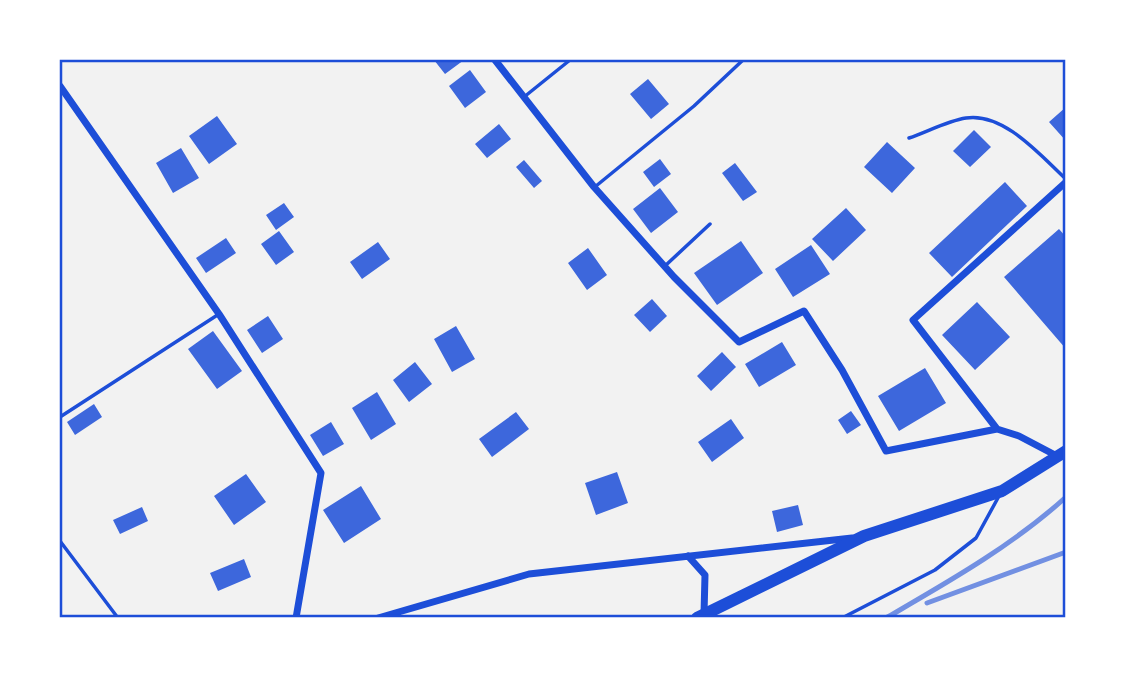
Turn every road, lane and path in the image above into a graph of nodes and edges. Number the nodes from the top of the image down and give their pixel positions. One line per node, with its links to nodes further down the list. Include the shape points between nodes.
1 (495, 60): 5 (street)
2 (570, 60): 5 (lane)
3 (743, 60): 8 (lane)
4 (60, 86): 11 (street)
5 (524, 97): 8 (street)
6 (909, 138): 7 (lane, via 968,118 1002,125)
7 (1066, 181): 13 (street, via 913,320)
8 (594, 187): 10 (street)
9 (710, 224): 10 (lane)
10 (664, 267): 13 (street, via 739,342 804,311 886,451)
11 (219, 314): 12 (lane); 21 (street, via 321,473)
12 (60, 417)
13 (997, 429): 14 (street)
14 (1062, 454): 15 (main road)
15 (1002, 491): 16 (main road); 23 (lane, via 976,538 935,570)
16 (864, 536): 18 (street); 19 (main road)
17 (60, 541): 20 (lane)
18 (688, 556): 19 (street, via 705,575); 22 (street, via 529,574)
19 (701, 616)
20 (118, 618)
21 (296, 618)
22 (378, 618)
23 (842, 618)

